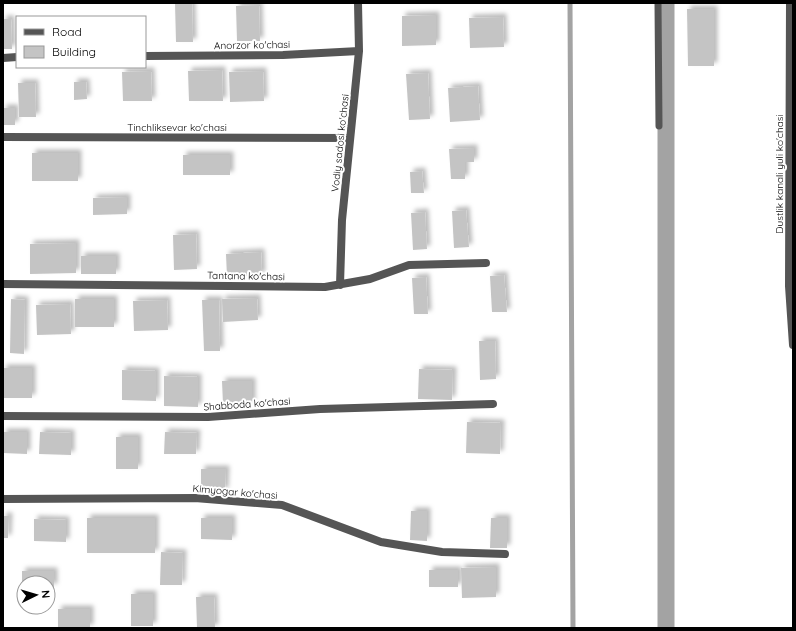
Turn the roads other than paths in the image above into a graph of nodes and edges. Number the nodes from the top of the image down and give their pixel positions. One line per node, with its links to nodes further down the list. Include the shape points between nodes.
1 (358, 3): 4 (street, Vodiy sadosi ko'chasi)
2 (658, 3): 8 (lane)
3 (790, 3): 14 (street, Dustlik kanali yuli ko'chasi, via 789,286)
4 (359, 51): 5 (street, Anorzor ko'chasi, via 283,55); 10 (street, Vodiy sadosi ko'chasi)
5 (146, 56)
6 (16, 57): 7 (street)
7 (3, 58)
8 (659, 126)
9 (3, 137): 10 (street, Tinchliksevar ko'chasi)
10 (350, 138): 13 (street, Vodiy sadosi ko'chasi, via 342,220)
11 (486, 263): 13 (street, Tantana ko'chasi, via 409,265 370,279)
12 (3, 284): 13 (street, Tantana ko'chasi, via 325,287)
13 (340, 284)
14 (793, 345)
15 (492, 404): 16 (street, Shabboda ko'chasi, via 320,408 208,417)
16 (3, 416)
17 (3, 499): 18 (street, Kimyogar ko'chasi, via 195,498 282,505 381,542 442,552)
18 (505, 554)

